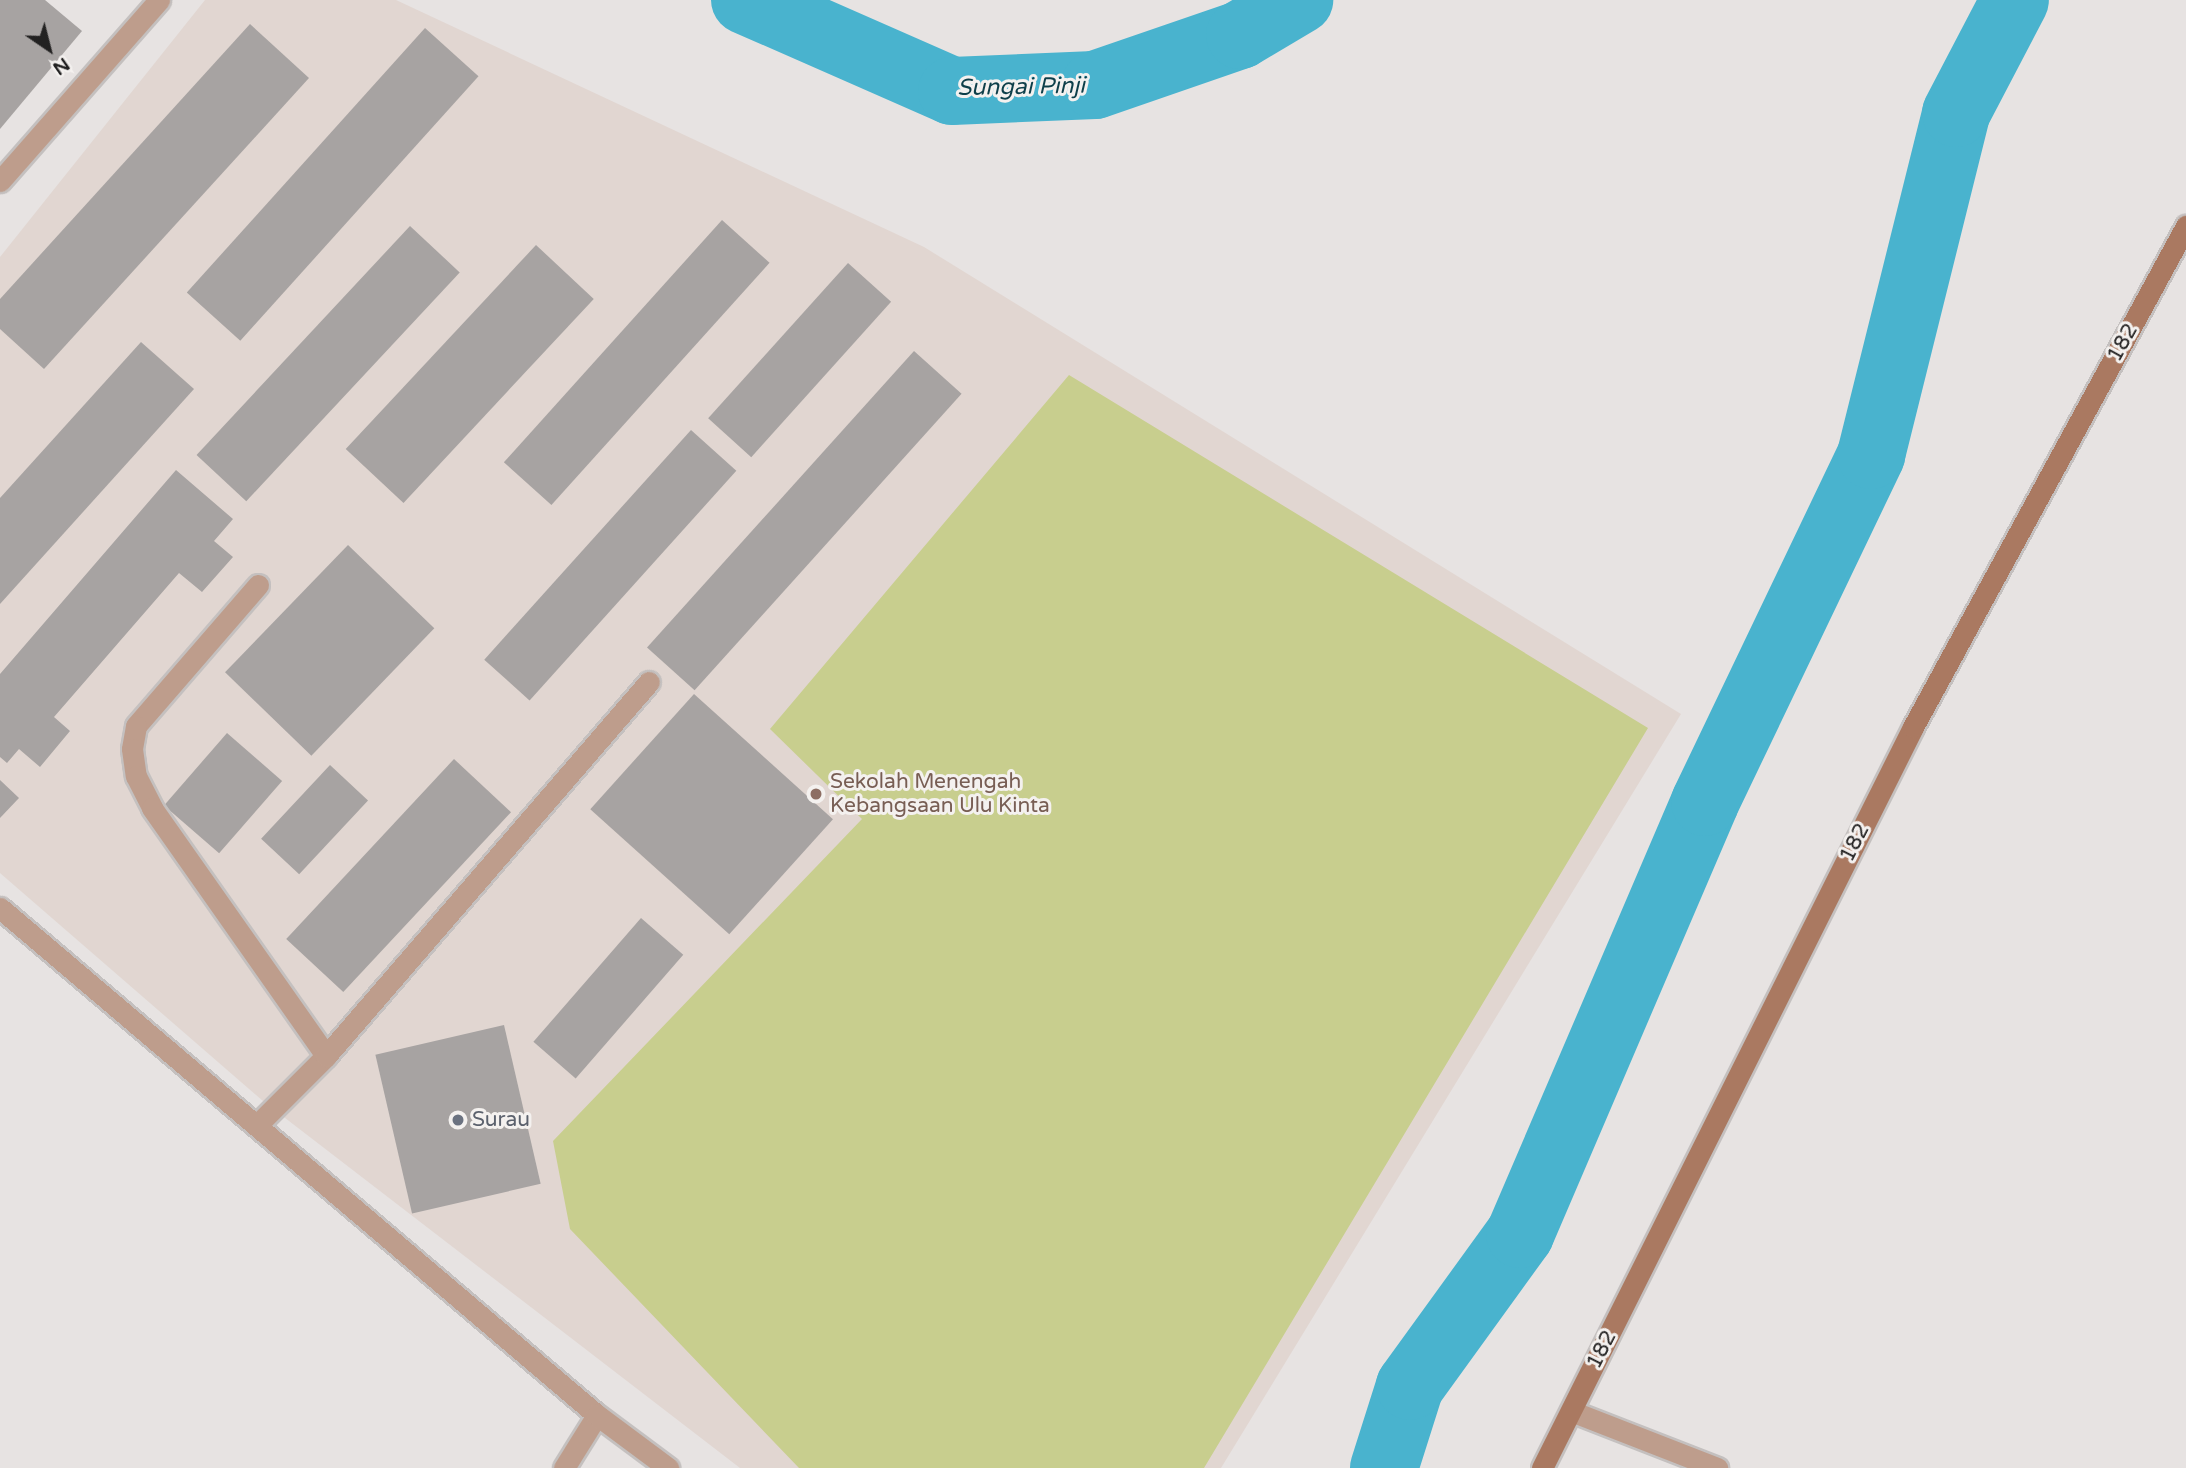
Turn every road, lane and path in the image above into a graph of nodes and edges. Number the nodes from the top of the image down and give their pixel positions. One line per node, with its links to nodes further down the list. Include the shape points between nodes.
1 (159, 0): 2 (street)
2 (0, 181)
3 (2186, 226): 9 (street, 182, via 1913,727)
4 (258, 585): 7 (street, via 136,726 132,749 136,776 152,807)
5 (649, 682): 7 (street)
6 (0, 908): 8 (street)
7 (326, 1056): 8 (street)
8 (257, 1125): 10 (street)
9 (1571, 1411): 13 (street, 182); 14 (street)
10 (597, 1415): 11 (street); 12 (street)
11 (564, 1468)
12 (668, 1468)
13 (1542, 1468)
14 (1717, 1468)

